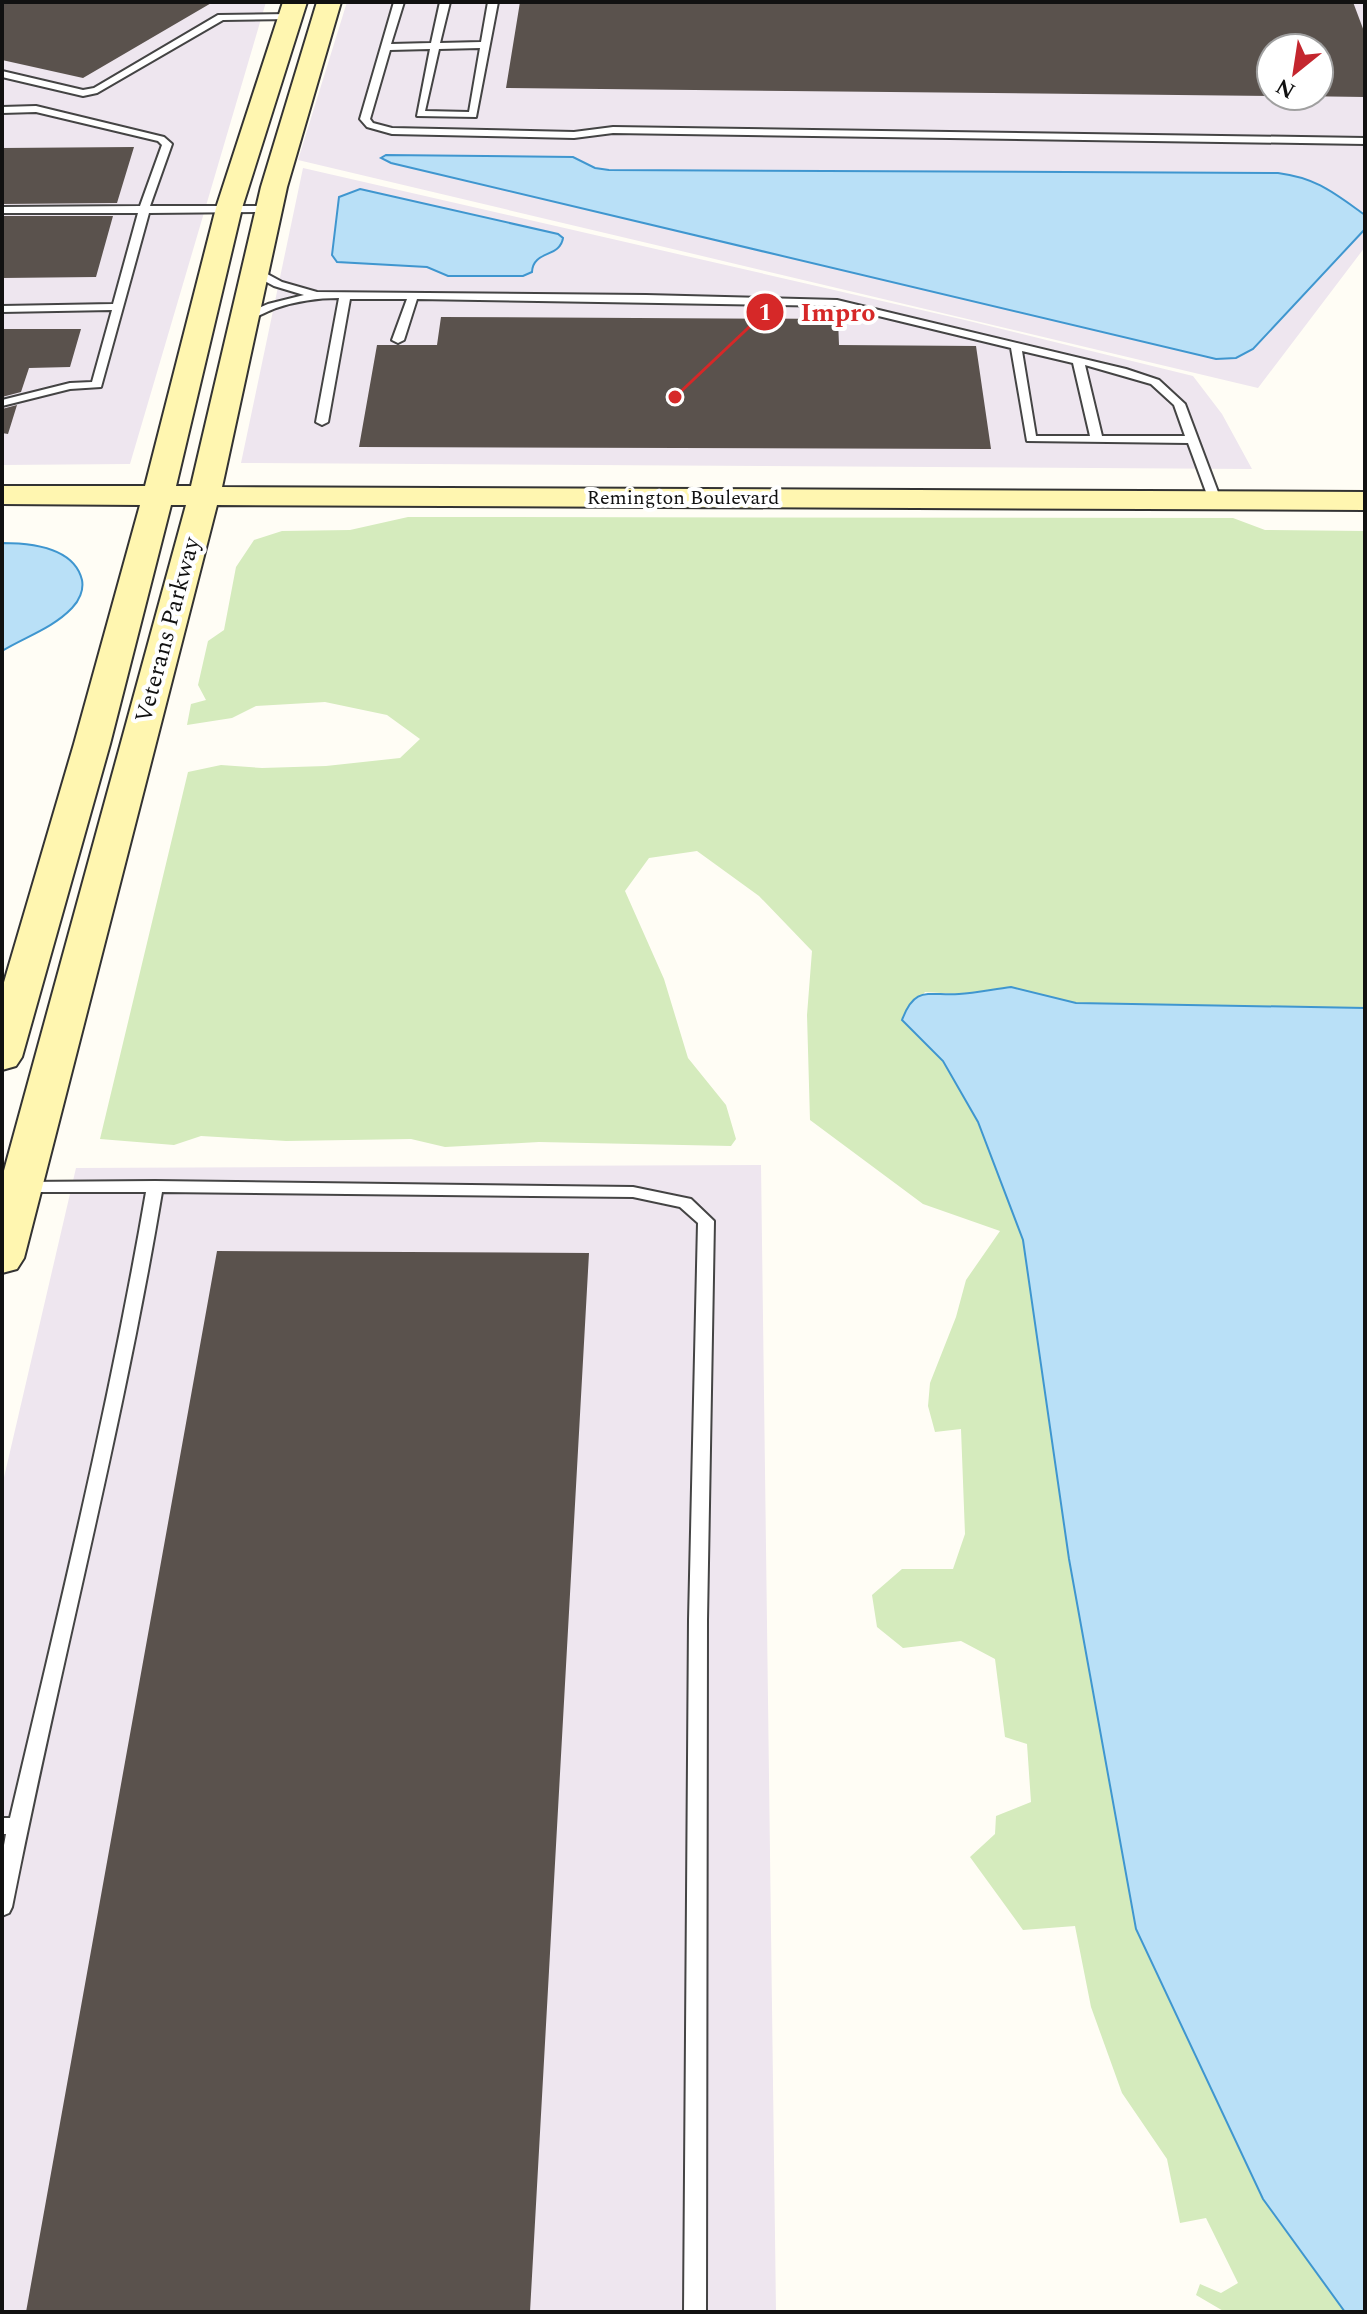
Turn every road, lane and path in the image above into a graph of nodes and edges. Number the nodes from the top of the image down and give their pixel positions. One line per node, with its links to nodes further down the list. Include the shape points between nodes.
1 (232, 2): 7 (lane)
2 (329, 2): 16 (main road, Veterans Parkway)
3 (399, 2): 10 (lane)
4 (445, 2): 9 (lane)
5 (493, 2): 8 (lane)
6 (292, 10): 7 (lane); 15 (main road, Veterans Parkway)
7 (227, 17): 11 (lane, via 97,90 83,93)
8 (485, 45): 9 (lane); 9 (lane, via 473,115 420,114)
9 (436, 46): 10 (lane)
10 (385, 47): 13 (lane, via 365,119 392,131)
11 (2, 74)
12 (2, 110): 14 (lane, via 36,109 161,139 167,144)
13 (1365, 141)
14 (145, 207): 15 (lane); 17 (lane); 22 (lane)
15 (229, 208): 16 (lane); 34 (main road, Veterans Parkway)
16 (269, 209): 18 (main road, Veterans Parkway)
17 (2, 210)
18 (254, 271): 19 (lane); 24 (main road, Veterans Parkway)
19 (317, 295): 20 (lane); 24 (lane)
20 (345, 295): 21 (lane); 29 (lane)
21 (413, 296): 25 (lane); 26 (lane, via 837,303)
22 (118, 307): 23 (lane); 28 (lane, via 97,385 70,386)
23 (2, 309)
24 (244, 318): 35 (main road, Veterans Parkway)
25 (398, 340)
26 (1016, 345): 27 (lane); 30 (lane, via 1031,439)
27 (1078, 361): 30 (lane); 31 (lane, via 1155,382 1179,404)
28 (2, 403)
29 (322, 422)
30 (1097, 440): 31 (lane)
31 (1194, 440): 36 (lane)
32 (2, 475): 34 (main road, Remington Boulevard)
33 (1365, 479): 36 (main road, Remington Boulevard)
34 (161, 486): 35 (main road, Remington Boulevard); 37 (main road, Remington Boulevard); 39 (main road, Veterans Parkway)
35 (206, 486): 36 (main road, Remington Boulevard); 41 (main road, Veterans Parkway)
36 (1212, 490): 38 (main road, Remington Boulevard)
37 (2, 495)
38 (1365, 501)
39 (2, 1057)
40 (155, 1186): 41 (lane); 43 (lane, via 110,1419); 45 (lane, via 633,1192 685,1203 706,1221)
41 (21, 1187): 42 (main road, Veterans Parkway)
42 (2, 1258)
43 (10, 1826): 44 (lane)
44 (2, 1907)
45 (695, 2312)

